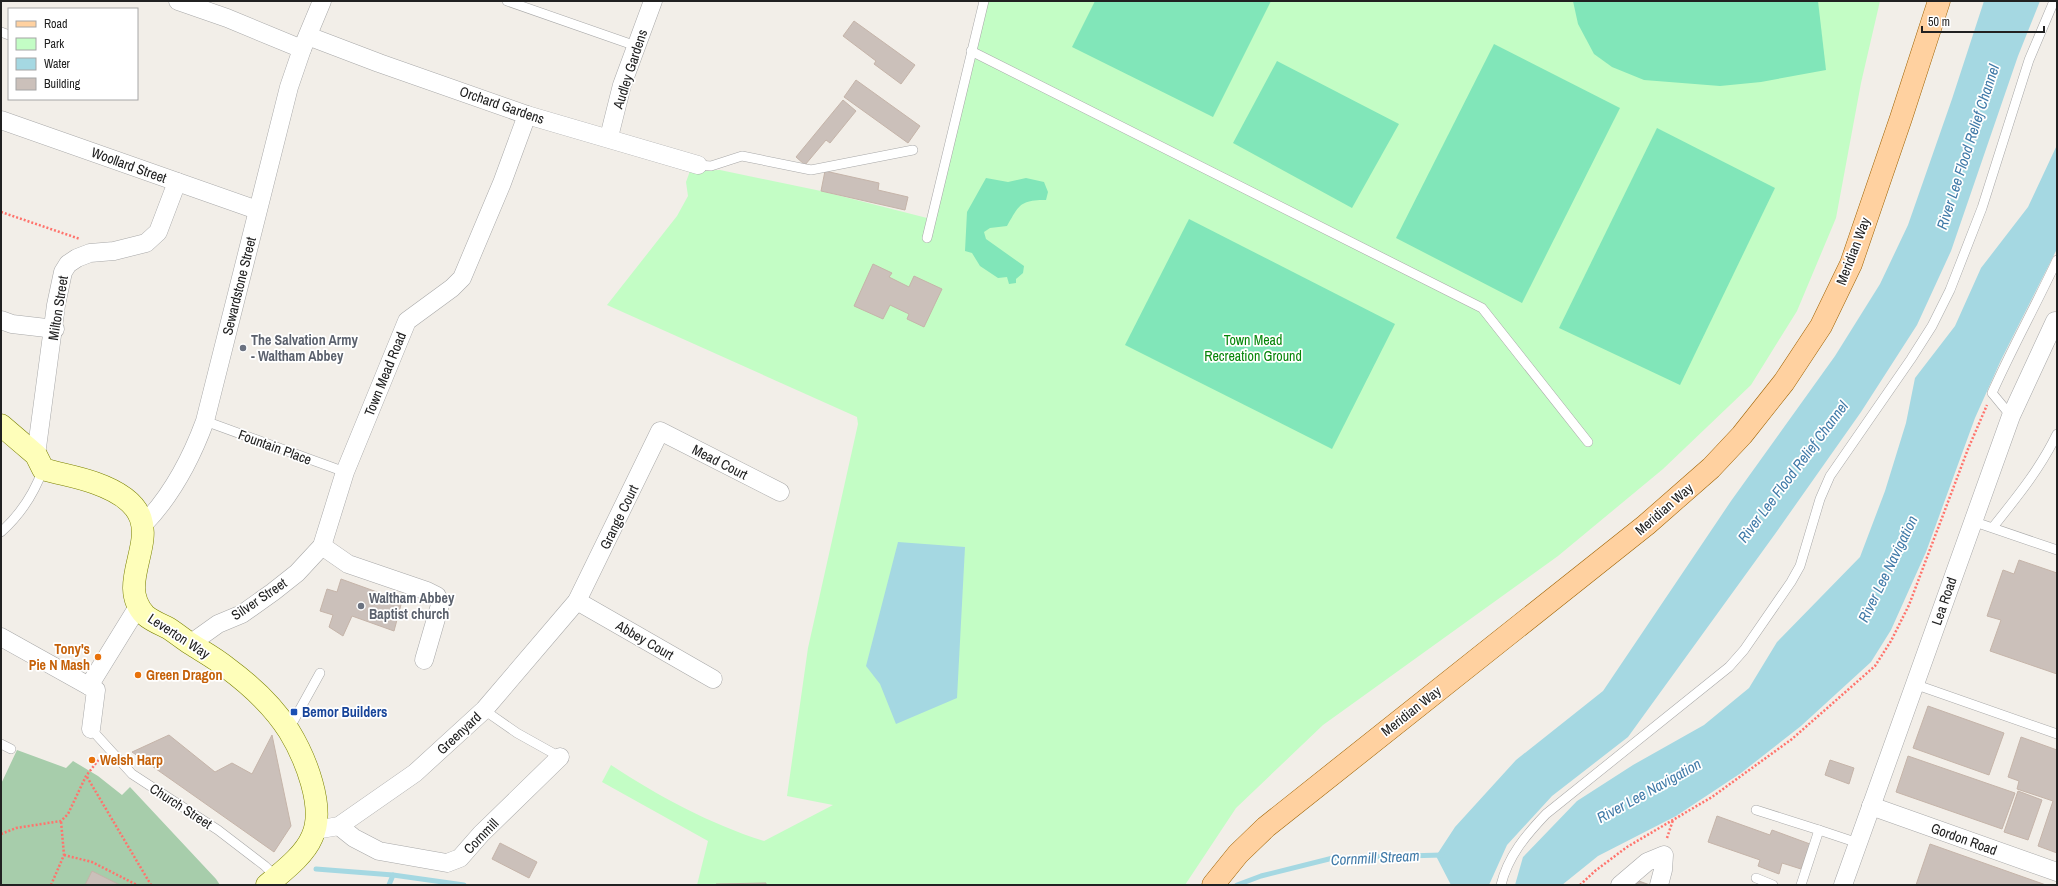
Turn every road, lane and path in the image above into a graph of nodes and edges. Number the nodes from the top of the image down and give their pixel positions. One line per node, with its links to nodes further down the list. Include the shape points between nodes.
1 (178, 1): 8 (street, Orchard Gardens)
2 (322, 1): 8 (street, Sewardstone Street)
3 (507, 1): 9 (lane)
4 (653, 1): 9 (street, Audley Gardens)
5 (984, 1): 10 (lane)
6 (1939, 1): 74 (main road, Meridian Way, via 1851,264 1822,326 1774,395 1742,435 1710,468 1646,525 1288,809 1254,838)
7 (2054, 1): 75 (lane, via 2029,60 1982,208 1950,290 1932,326 1911,359 1830,476 1820,499 1800,566 1792,582 1729,667 1546,814 1514,852)
8 (305, 43): 11 (street, Orchard Gardens, via 379,63); 17 (street, Sewardstone Street, via 290,87)
9 (636, 46): 13 (street, Audley Gardens, via 622,85)
10 (971, 51): 19 (lane); 31 (lane, via 1482,308)
11 (527, 114): 13 (street, Orchard Gardens); 33 (street, Town Mead Road, via 502,183 462,278 407,321)
12 (1, 120): 16 (street, Woollard Street)
13 (609, 137): 15 (street, Orchard Gardens)
14 (913, 150): 15 (lane, via 811,170 742,156 711,166)
15 (698, 165)
16 (177, 182): 17 (street, Woollard Street); 24 (street, Milton Street, via 158,232 146,243 114,251 90,253 68,264 63,272)
17 (257, 210): 27 (street, Sewardstone Street)
18 (1, 212): 20 (path)
19 (927, 238)
20 (84, 241)
21 (2057, 260): 25 (lane)
22 (2056, 318): 26 (street, Lea Road)
23 (1, 320): 24 (street, via 12,324)
24 (54, 329): 32 (street, Milton Street)
25 (1992, 394): 26 (lane); 76 (path, via 1968,449 1910,605 1875,666 1792,739 1712,797 1627,847)
26 (2010, 416): 35 (street, Lea Road)
27 (205, 421): 33 (lane, Fountain Place); 36 (street, Sewardstone Street, via 169,494)
28 (1, 425): 32 (street)
29 (660, 432): 34 (street, Mead Court); 41 (street, Grange Court)
30 (2057, 434): 37 (lane, via 2046,458 2029,483)
31 (1588, 442)
32 (39, 462): 36 (street, via 114,492 129,501); 38 (lane, via 31,496 15,519)
33 (345, 472): 39 (street, Town Mead Road)
34 (780, 492)
35 (1972, 521): 37 (lane); 48 (street, Lea Road)
36 (144, 524): 42 (street, Leverton Way, via 144,538 134,574 134,591)
37 (1993, 527): 40 (lane)
38 (1, 532)
39 (322, 546): 44 (street, Silver Street, via 297,573 273,592 242,614 218,624); 45 (street, via 348,564 427,590 437,596 440,605)
40 (2057, 550)
41 (577, 602): 47 (street, Abbey Court); 50 (street, Greenyard)
42 (138, 605): 44 (street, Leverton Way, via 151,620); 49 (street)
43 (1, 637): 49 (street)
44 (190, 644): 52 (street, Leverton Way, via 232,672 265,702)
45 (424, 660)
46 (320, 673): 52 (lane)
47 (713, 679)
48 (1914, 684): 53 (lane); 59 (street, Lea Road)
49 (89, 686): 51 (street, via 96,690)
50 (484, 710): 57 (lane, via 517,733); 62 (street, Greenyard, via 416,773)
51 (91, 729): 55 (lane, Church Street)
52 (288, 730): 63 (street, Leverton Way, via 315,793)
53 (2057, 734)
54 (1, 744): 56 (lane)
55 (108, 748): 58 (path); 70 (lane, Church Street, via 132,774 218,830 265,866)
56 (12, 749)
57 (560, 757): 62 (street, Cornmill, via 460,858 447,863 379,850 354,838)
58 (86, 776): 61 (path, via 68,814); 73 (path)
59 (1871, 806): 66 (street, Lea Road); 68 (street, Gordon Road)
60 (1756, 810): 64 (lane)
61 (61, 821): 65 (path, via 16,828); 67 (path)
62 (339, 826): 63 (street, Greenyard)
63 (315, 830): 70 (street, Leverton Way, via 305,848)
64 (1819, 830): 66 (lane); 80 (lane)
65 (1, 834)
66 (1858, 843): 81 (street, Lea Road)
67 (64, 855): 71 (path); 72 (path, via 92,862)
68 (2057, 872)
69 (1756, 878): 79 (lane)
70 (271, 881)
71 (52, 885)
72 (137, 885)
73 (151, 885)
74 (1213, 885)
75 (1500, 885)
76 (1580, 885)
77 (1620, 885): 78 (street, via 1647,862 1664,855)
78 (1659, 885)
79 (1773, 885)
80 (1801, 885)
81 (1843, 885)

